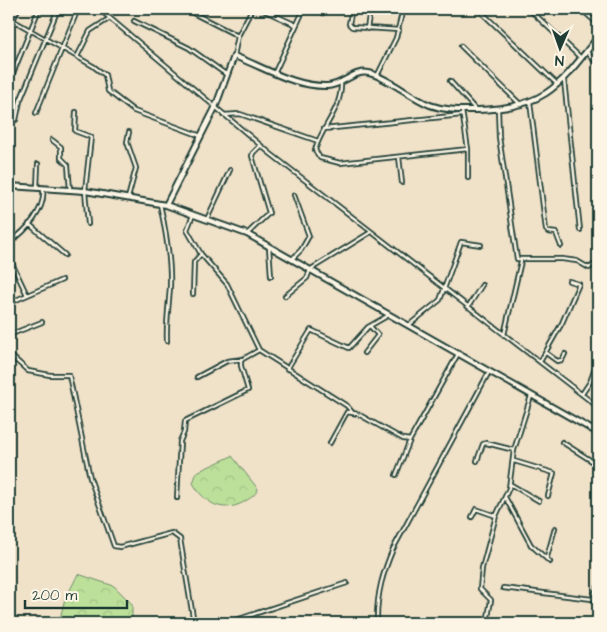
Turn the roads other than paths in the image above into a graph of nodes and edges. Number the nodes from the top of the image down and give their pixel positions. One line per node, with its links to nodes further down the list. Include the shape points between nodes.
1 (18, 9): 20 (street)
2 (39, 9): 27 (street)
3 (58, 9): 30 (street)
4 (78, 9): 32 (street)
5 (99, 9): 19 (street)
6 (185, 9): 28 (street)
7 (252, 9): 28 (street)
8 (261, 9): 23 (street)
9 (304, 9): 23 (street)
10 (318, 9): 17 (street)
11 (352, 9): 24 (street, via 350,26)
12 (370, 9): 24 (street)
13 (403, 9): 26 (street)
14 (478, 9): 45 (street)
15 (529, 9): 36 (street)
16 (581, 9): 22 (street)
17 (322, 13)
18 (9, 18): 20 (street)
19 (110, 18): 35 (street, via 90,31); 48 (street)
20 (13, 20): 25 (street); 27 (street)
21 (134, 21): 39 (street, via 188,48)
22 (598, 24)
23 (296, 25): 38 (street)
24 (367, 29): 26 (street)
25 (9, 30)
26 (399, 30): 40 (street)
27 (30, 31): 30 (street); 43 (street)
28 (238, 36): 34 (street)
29 (598, 37): 33 (street)
30 (46, 40): 32 (street); 55 (street, via 20,101)
31 (460, 46): 47 (street)
32 (61, 49): 35 (street); 52 (street)
33 (587, 52): 36 (street); 37 (street)
34 (234, 56): 38 (street); 39 (street)
35 (77, 57): 59 (street, via 104,75 108,91 124,105 147,117)
36 (581, 58): 41 (street)
37 (598, 65)
38 (276, 72): 44 (street, via 297,83 312,86)
39 (227, 75): 48 (street)
40 (377, 76): 44 (street, via 359,73); 53 (street, via 432,106)
41 (564, 80): 45 (street); 83 (street)
42 (450, 81): 49 (street)
43 (9, 83)
44 (341, 83): 56 (street, via 340,101)
45 (558, 85): 46 (street)
46 (530, 102): 47 (street); 89 (street, via 546,230 556,233)
47 (521, 105): 50 (street)
48 (215, 108): 54 (street); 59 (street)
49 (476, 110): 50 (street); 53 (street)
50 (498, 110): 94 (street, via 515,256)
51 (76, 112): 74 (street, via 75,131 91,137)
52 (36, 113)
53 (462, 113): 56 (street); 63 (street)
54 (223, 115): 61 (street, via 240,114); 62 (street)
55 (16, 120)
56 (324, 129): 61 (street)
57 (129, 132): 76 (street, via 127,142 136,172)
58 (9, 134): 65 (street)
59 (201, 136): 78 (street)
60 (52, 140): 73 (street, via 61,147 60,156 68,165)
61 (318, 141): 64 (street, via 316,154 331,162)
62 (260, 146): 84 (street); 85 (street, via 252,156 269,214)
63 (468, 150): 64 (street); 68 (street)
64 (399, 157): 69 (street)
65 (10, 158): 70 (street)
66 (38, 164): 71 (street)
67 (230, 170): 80 (street)
68 (468, 178)
69 (402, 182)
70 (11, 186): 71 (street)
71 (37, 188): 72 (street)
72 (43, 189): 73 (street); 81 (street, via 43,203)
73 (70, 190): 74 (street)
74 (85, 191): 76 (street); 82 (street)
75 (294, 195): 93 (street, via 309,236)
76 (128, 198): 77 (street)
77 (160, 204): 78 (street); 113 (street, via 170,284)
78 (166, 205): 79 (street)
79 (193, 215): 80 (street); 90 (street, via 187,228)
80 (207, 219): 85 (street)
81 (29, 224): 86 (street); 91 (street)
82 (88, 224)
83 (580, 230)
84 (372, 232): 96 (street); 101 (street)
85 (247, 234): 88 (street)
86 (9, 243)
87 (481, 245): 101 (street, via 462,242)
88 (268, 246): 93 (street); 97 (street)
89 (561, 246)
90 (201, 254): 102 (street, via 194,262); 114 (street, via 227,284)
91 (65, 256)
92 (9, 257): 103 (street)
93 (292, 258): 96 (street)
94 (521, 260): 95 (street, via 562,258 589,268); 111 (street)
95 (598, 262)
96 (311, 269): 104 (street, via 307,278); 107 (street)
97 (271, 276)
98 (62, 280): 103 (street)
99 (569, 281): 116 (street, via 579,284)
100 (482, 286): 106 (street)
101 (443, 289): 106 (street); 110 (street, via 440,300)
102 (194, 294)
103 (27, 295): 105 (street)
104 (285, 296)
105 (9, 303)
106 (468, 307): 111 (street)
107 (390, 314): 109 (street); 110 (street)
108 (42, 322): 112 (street)
109 (370, 326): 115 (street, via 378,335); 123 (street, via 349,348 311,330)
110 (409, 326): 118 (street)
111 (504, 335): 122 (street)
112 (9, 336)
113 (167, 341)
114 (259, 350): 120 (street); 123 (street)
115 (364, 353)
116 (546, 353): 119 (street, via 557,361 562,360); 122 (street)
117 (9, 354): 153 (street, via 28,371 50,376 69,375 90,478 114,546 172,533 180,539)
118 (458, 354): 124 (street); 131 (street)
119 (565, 354)
120 (241, 359): 125 (street, via 227,361); 142 (street, via 248,390 185,421)
121 (598, 360): 126 (street)
122 (540, 362): 126 (street)
123 (286, 370): 129 (street)
124 (489, 372): 127 (street); 152 (street, via 394,548 381,578)
125 (197, 377)
126 (582, 394): 128 (street)
127 (531, 396): 130 (street); 134 (street)
128 (598, 407)
129 (352, 412): 131 (street, via 403,440); 133 (street, via 344,414)
130 (598, 433)
131 (410, 440): 138 (street)
132 (562, 442): 137 (street)
133 (330, 443)
134 (514, 450): 135 (street, via 486,442); 136 (street)
135 (477, 461)
136 (514, 461): 139 (street); 140 (street, via 554,472)
137 (598, 465)
138 (396, 475)
139 (510, 484): 141 (street); 143 (street)
140 (548, 496)
141 (506, 497): 144 (street); 147 (street, via 531,545)
142 (177, 498)
143 (539, 501)
144 (496, 516): 145 (street, via 476,509); 155 (street, via 482,568 480,589 491,600)
145 (472, 517)
146 (555, 528): 147 (street)
147 (546, 557): 148 (street)
148 (550, 562)
149 (348, 583): 154 (street)
150 (598, 587): 151 (street, via 592,599)
151 (503, 588)
152 (377, 618)
153 (194, 623)
154 (227, 623)
155 (487, 623)

